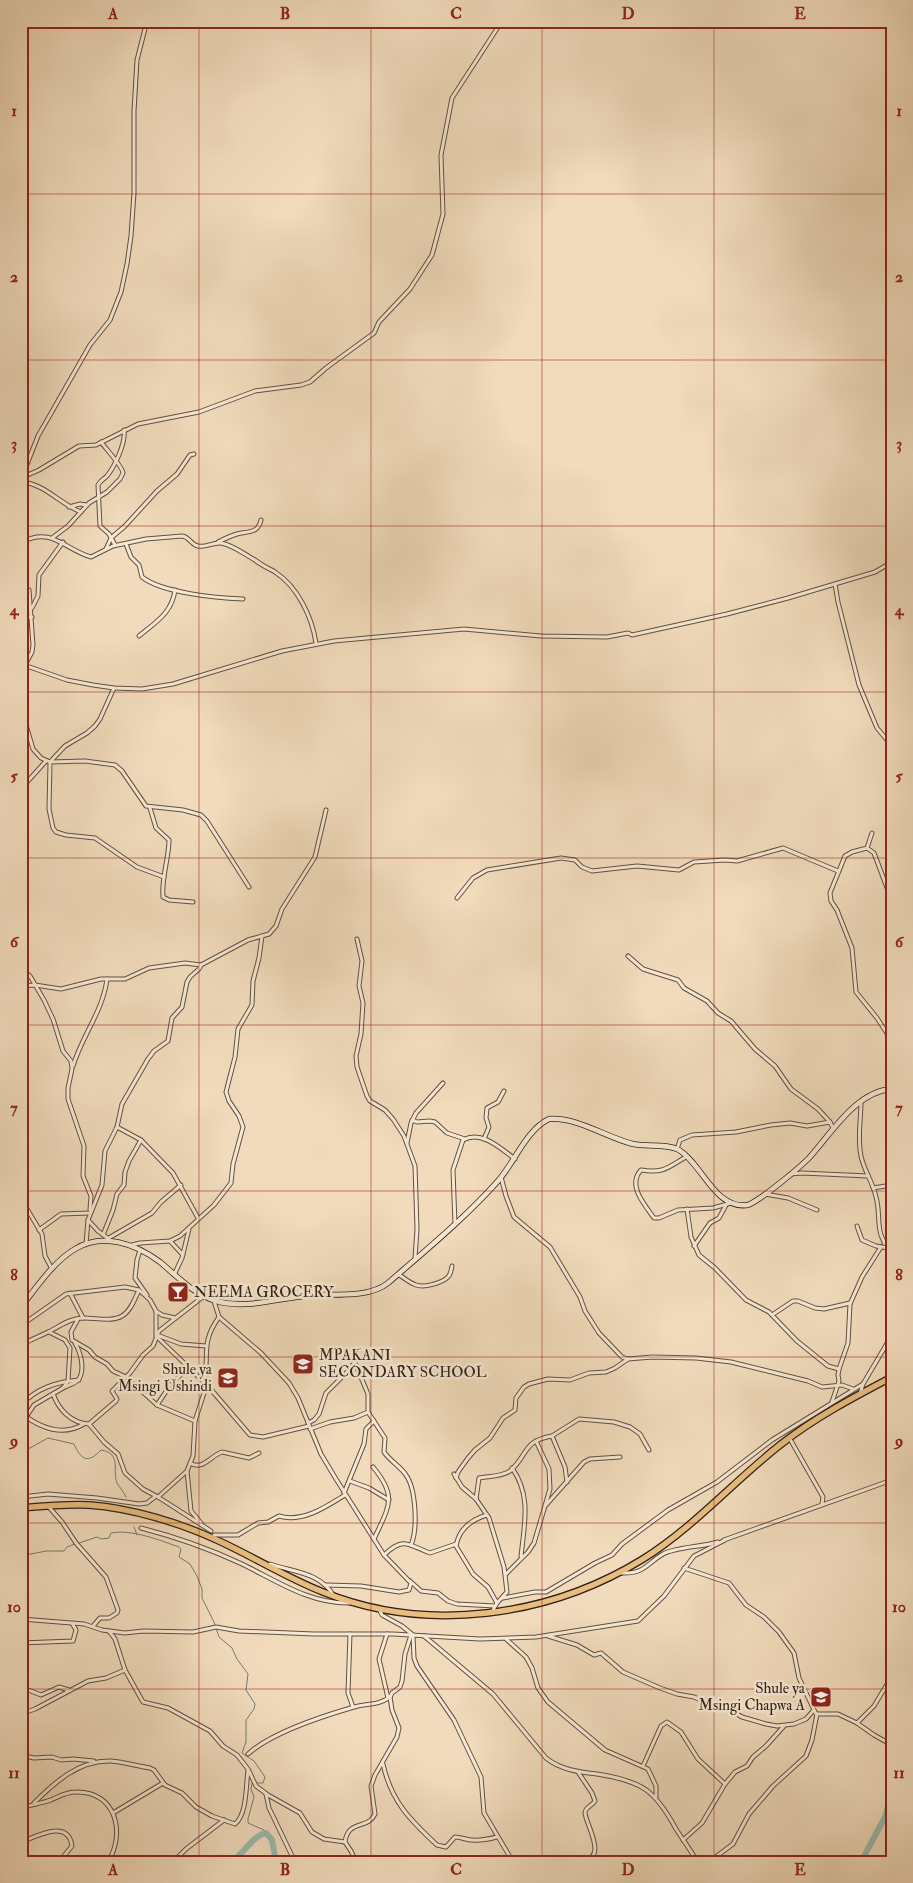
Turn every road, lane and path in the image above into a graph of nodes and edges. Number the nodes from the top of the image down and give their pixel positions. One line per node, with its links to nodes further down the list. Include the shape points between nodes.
1 (147, 21): 7 (street, via 137,60 132,230 121,292 110,320 90,344 41,431)
2 (502, 21): 3 (street, via 452,98 441,155 444,214 432,254 410,288 378,324 374,334 301,386 255,391 198,412 138,424)
3 (124, 430): 4 (street); 6 (street, via 124,444)
4 (101, 442): 6 (street); 7 (street, via 79,446)
5 (194, 454): 14 (street, via 178,474)
6 (115, 461): 8 (street, via 107,476 98,483); 8 (street, via 123,473 114,486)
7 (22, 479): 10 (street); 16 (street)
8 (98, 498): 9 (street); 14 (street, via 100,526)
9 (86, 505): 10 (street); 11 (street)
10 (69, 507): 11 (street)
11 (81, 512): 13 (street, via 64,531)
12 (261, 520): 17 (street, via 255,530)
13 (51, 538): 15 (street); 16 (street, via 33,537)
14 (112, 538): 19 (street); 20 (street)
15 (63, 542): 20 (street, via 91,557); 26 (street, via 39,574 38,596)
16 (22, 543)
17 (217, 543): 18 (street, via 196,546 182,536); 30 (street, via 236,548 286,581 308,614)
18 (126, 544): 19 (street); 24 (street, via 131,557 139,565 142,577)
19 (115, 545): 20 (street)
20 (106, 549)
21 (892, 562): 22 (street, via 875,572)
22 (835, 584): 30 (street, via 727,614 632,635 542,636 464,629); 35 (street, via 859,685 877,728)
23 (30, 590): 26 (street)
24 (175, 590): 25 (street); 29 (street, via 163,618)
25 (243, 599)
26 (32, 608): 27 (street)
27 (32, 617): 28 (street); 31 (street, via 32,652)
28 (21, 619)
29 (139, 636)
30 (316, 644): 33 (street, via 173,684 142,689)
31 (23, 665): 32 (street); 33 (street, via 67,680)
32 (21, 684)
33 (114, 688): 36 (street, via 95,726)
34 (21, 708): 36 (street, via 33,749)
35 (892, 746)
36 (48, 762): 37 (street, via 28,781); 38 (street, via 85,761 115,765); 43 (street, via 50,809 56,832 95,838 137,867)
37 (21, 779)
38 (149, 807): 43 (street, via 156,828 169,840); 44 (street, via 176,808 203,817)
39 (326, 810): 48 (street, via 314,860 288,898 273,931)
40 (872, 833): 41 (street)
41 (867, 848): 42 (street, via 845,856); 46 (street, via 874,853)
42 (838, 871): 45 (street, via 783,848 737,861 694,862 679,870 636,866 592,871 572,859 556,859 487,870 473,878); 56 (street, via 830,898 852,948 856,991)
43 (164, 877): 47 (street, via 162,894 165,899)
44 (249, 887)
45 (457, 898)
46 (892, 901)
47 (193, 902)
48 (262, 936): 51 (street); 85 (street, via 252,1003 238,1029 236,1056 226,1092 242,1124 240,1144 229,1186)
49 (357, 940): 69 (street, via 362,961 359,986 363,1003 357,1067 370,1101 393,1119)
50 (628, 956): 63 (street, via 642,969 678,980 684,988 707,1001 775,1066 791,1089)
51 (201, 965): 53 (street, via 185,963 148,968 125,979); 64 (street, via 187,982 182,1007 172,1018 168,1041 154,1051 126,1096)
52 (21, 968): 54 (street)
53 (107, 979): 54 (street, via 61,989); 57 (street, via 98,1012)
54 (35, 984): 55 (street); 57 (street)
55 (21, 986)
56 (892, 1041)
57 (72, 1069): 84 (street, via 68,1099 84,1146 83,1176 91,1196)
58 (443, 1083): 62 (street)
59 (892, 1089): 61 (street, via 877,1091)
60 (504, 1092): 67 (street, via 498,1102 487,1108 489,1128)
61 (861, 1101): 65 (street); 74 (street, via 859,1145)
62 (412, 1120): 66 (street, via 430,1120 445,1132); 69 (street)
63 (830, 1122): 65 (street); 70 (street, via 692,1135 680,1140)
64 (116, 1127): 68 (street); 84 (street, via 105,1151 102,1185)
65 (834, 1129): 73 (street, via 808,1160)
66 (465, 1139): 67 (street); 87 (street, via 453,1170)
67 (484, 1139): 72 (street)
68 (140, 1140): 76 (street, via 173,1173); 91 (street, via 126,1167 124,1184 117,1194)
69 (406, 1144): 103 (street, via 416,1173)
70 (677, 1149): 71 (street); 72 (street, via 634,1144 558,1118 538,1126)
71 (686, 1157): 81 (street); 82 (street, via 669,1168 640,1170 636,1187 638,1195 656,1219)
72 (514, 1159): 75 (street)
73 (790, 1174): 74 (street); 79 (street)
74 (868, 1176): 78 (street)
75 (501, 1177): 87 (street); 130 (street, via 514,1217 550,1247 599,1333 617,1354)
76 (180, 1185): 85 (street); 93 (street, via 152,1213)
77 (892, 1186): 78 (street)
78 (873, 1188): 95 (street)
79 (764, 1194): 81 (street, via 748,1205); 83 (street, via 788,1198)
80 (21, 1199): 90 (street)
81 (728, 1204): 82 (street); 98 (street)
82 (687, 1209): 98 (street)
83 (818, 1210)
84 (90, 1212): 86 (street); 90 (street, via 61,1214)
85 (198, 1218): 88 (street)
86 (88, 1220): 91 (street); 96 (street)
87 (455, 1224): 103 (street)
88 (190, 1226): 94 (street); 102 (street)
89 (857, 1226): 99 (street, via 862,1240)
90 (39, 1230): 105 (street, via 45,1256)
91 (103, 1236): 93 (street)
92 (892, 1237): 95 (street)
93 (109, 1240): 96 (street); 97 (street)
94 (170, 1240): 97 (street); 102 (street)
95 (884, 1243): 101 (street)
96 (86, 1244): 105 (street, via 74,1249)
97 (131, 1246): 100 (street)
98 (694, 1246): 116 (street, via 699,1255 746,1300)
99 (881, 1247): 101 (street); 113 (street)
100 (140, 1250): 107 (street, via 160,1262); 111 (street, via 135,1278)
101 (890, 1250)
102 (183, 1255): 107 (street)
103 (416, 1258): 106 (street)
104 (452, 1266): 106 (street, via 447,1278 422,1286)
105 (52, 1269): 114 (street)
106 (398, 1274): 112 (street, via 369,1292 243,1303)
107 (174, 1276): 110 (street)
108 (139, 1290): 109 (street, via 125,1287); 111 (street); 120 (street, via 122,1316)
109 (70, 1293): 120 (street); 122 (street)
110 (205, 1296): 112 (street); 121 (street)
111 (150, 1300): 115 (street)
112 (214, 1300): 118 (street)
113 (850, 1303): 116 (street, via 824,1309 793,1301); 133 (street, via 848,1344)
114 (21, 1307)
115 (156, 1311): 121 (street); 125 (street)
116 (772, 1315): 133 (street, via 797,1342 828,1366)
117 (21, 1316): 122 (street)
118 (219, 1317): 128 (street, via 209,1332); 155 (street, via 285,1378 298,1398)
119 (78, 1318): 120 (street); 123 (street, via 61,1323); 126 (street, via 71,1332)
120 (83, 1318)
121 (176, 1318): 125 (street, via 159,1330)
122 (26, 1322): 127 (street)
123 (49, 1332): 127 (street); 137 (street, via 65,1340 70,1348)
124 (892, 1335): 139 (street)
125 (157, 1336): 128 (street, via 182,1344); 132 (street); 134 (street, via 153,1346)
126 (75, 1343): 134 (street); 136 (street, via 81,1358)
127 (22, 1346)
128 (206, 1346): 138 (street)
129 (358, 1357): 131 (street)
130 (628, 1359): 140 (street, via 708,1359 741,1364 822,1387); 167 (street, via 606,1372 589,1373 570,1380 544,1379 526,1385 516,1398 515,1410 503,1418 490,1438 475,1450)
131 (355, 1363): 148 (street, via 368,1394); 155 (street, via 326,1393 319,1414)
132 (189, 1366): 138 (street); 146 (street)
133 (839, 1369): 140 (street)
134 (126, 1377): 146 (street); 154 (street, via 112,1390 116,1401)
135 (892, 1377): 144 (highway)
136 (79, 1380): 137 (street); 141 (street)
137 (68, 1381): 141 (street); 147 (street, via 48,1386)
138 (205, 1382): 152 (street); 155 (street, via 250,1436 263,1437)
139 (863, 1384): 142 (street); 144 (street)
140 (838, 1385): 142 (street); 145 (street)
141 (65, 1387): 143 (street)
142 (853, 1389): 145 (street)
143 (53, 1394): 150 (street, via 34,1405); 153 (street, via 63,1412)
144 (859, 1394): 157 (highway)
145 (832, 1402): 198 (street, via 772,1440 717,1482 668,1510 612,1555 546,1592)
146 (157, 1405): 152 (street)
147 (21, 1406)
148 (368, 1412): 151 (street); 155 (street, via 354,1418)
149 (21, 1413): 150 (street)
150 (26, 1417): 153 (street, via 53,1430 72,1430)
151 (374, 1421): 169 (street, via 366,1429); 188 (street, via 384,1434 384,1452 409,1482 415,1520)
152 (194, 1422): 162 (street)
153 (84, 1424): 154 (street)
154 (89, 1424): 172 (street, via 118,1454 125,1473)
155 (309, 1426): 171 (street)
156 (552, 1436): 158 (street); 159 (street, via 579,1419 614,1422 640,1434); 170 (street, via 565,1467)
157 (790, 1439): 176 (street, via 823,1497); 193 (highway, via 682,1530 644,1558)
158 (536, 1441): 164 (street); 178 (street, via 550,1474)
159 (649, 1450)
160 (259, 1453): 162 (street, via 249,1458 222,1452 201,1466)
161 (620, 1457): 170 (street, via 587,1460)
162 (190, 1462): 165 (street)
163 (373, 1467): 175 (street, via 385,1484)
164 (512, 1468): 174 (street, via 504,1474 479,1478); 190 (street, via 521,1481 525,1501)
165 (188, 1471): 172 (street); 182 (street, via 192,1511)
166 (454, 1474): 167 (street)
167 (456, 1478): 174 (street)
168 (892, 1480): 176 (street)
169 (350, 1481): 171 (street); 175 (street)
170 (567, 1482): 178 (street)
171 (345, 1494): 183 (street, via 326,1507 297,1518 279,1516 238,1535); 189 (street)
172 (157, 1496): 173 (street, via 139,1504 48,1494); 182 (street)
173 (21, 1497)
174 (476, 1499): 180 (street)
175 (389, 1500): 184 (street)
176 (822, 1504): 185 (street)
177 (48, 1506): 179 (highway); 186 (highway, via 90,1505 128,1512 182,1526); 204 (street, via 106,1577 115,1600 117,1613 109,1618 100,1618)
178 (545, 1506): 190 (street, via 534,1543)
179 (21, 1508)
180 (487, 1515): 187 (street, via 463,1527); 194 (street)
181 (141, 1528): 199 (street, via 219,1554 296,1592 332,1601)
182 (211, 1532): 183 (street)
183 (214, 1535): 186 (street)
184 (374, 1538)
185 (725, 1540): 192 (street, via 699,1552); 193 (street, via 665,1553 641,1570)
186 (219, 1541): 191 (highway)
187 (456, 1544): 188 (street, via 433,1553); 200 (street, via 473,1574 488,1587)
188 (411, 1545): 189 (street, via 396,1545)
189 (384, 1555): 195 (street)
190 (521, 1558): 194 (street)
191 (258, 1560): 196 (street, via 310,1574); 197 (highway)
192 (684, 1568): 210 (street, via 664,1596 638,1622); 219 (street, via 729,1584 746,1605 779,1632 794,1653 799,1678)
193 (618, 1572): 200 (highway, via 598,1583 536,1604)
194 (505, 1574): 198 (street, via 507,1592)
195 (410, 1580): 196 (street, via 409,1590 399,1592); 200 (street, via 421,1590 438,1593 457,1604)
196 (326, 1585): 197 (street)
197 (335, 1597): 199 (highway)
198 (503, 1598): 200 (street)
199 (352, 1602): 201 (highway)
200 (495, 1607): 201 (highway, via 447,1615)
201 (379, 1609): 208 (street, via 382,1615)
202 (21, 1620): 203 (street)
203 (72, 1623): 204 (street); 212 (street, via 76,1630 73,1641)
204 (92, 1626): 205 (street)
205 (108, 1631): 206 (street, via 193,1632 216,1627 239,1631); 213 (street, via 116,1639)
206 (350, 1634): 207 (street); 218 (street, via 348,1692)
207 (388, 1634): 208 (street); 217 (street, via 379,1659)
208 (412, 1635): 209 (street); 217 (street, via 405,1654 402,1681); 240 (street, via 417,1666 454,1720 477,1767 484,1813)
209 (424, 1636): 211 (street); 231 (street, via 493,1694 546,1758)
210 (547, 1636): 211 (street); 223 (street, via 594,1654 601,1653 627,1674 667,1691 694,1696 742,1717)
211 (506, 1638): 229 (street, via 526,1657 538,1688 548,1702 604,1750)
212 (21, 1643)
213 (125, 1670): 216 (street); 230 (street, via 143,1702 168,1708 195,1722 237,1755)
214 (892, 1676): 222 (street, via 874,1706)
215 (21, 1687): 216 (street, via 42,1695 60,1687)
216 (69, 1690): 220 (street)
217 (389, 1698): 218 (street, via 376,1704); 228 (street, via 399,1728)
218 (353, 1707): 225 (street, via 277,1735 258,1744)
219 (813, 1711): 221 (street); 223 (street, via 806,1719)
220 (21, 1714)
221 (817, 1714): 222 (street, via 835,1714); 255 (street, via 806,1756 773,1786 749,1814 733,1844)
222 (856, 1723): 224 (street)
223 (785, 1726): 233 (street, via 747,1766 735,1772)
224 (892, 1745)
225 (248, 1754)
226 (21, 1755): 227 (street)
227 (96, 1762): 232 (street, via 112,1761 150,1768); 236 (street, via 62,1778)
228 (383, 1763): 240 (street, via 396,1801 437,1844 446,1847 455,1837 471,1840); 243 (street, via 372,1786 375,1814 351,1828)
229 (643, 1766): 233 (street, via 661,1726 667,1722 681,1732 698,1759); 235 (street, via 653,1779)
230 (248, 1770): 234 (street, via 256,1786); 239 (street, via 242,1814 235,1824)
231 (578, 1772): 235 (street, via 627,1781); 253 (street, via 595,1801 585,1813 594,1851 592,1857)
232 (162, 1783): 238 (street); 239 (street, via 182,1793 204,1812)
233 (724, 1784): 241 (street, via 702,1823)
234 (266, 1794): 243 (street, via 300,1813 312,1832 324,1839); 244 (street)
235 (656, 1797): 241 (street)
236 (34, 1803): 237 (street); 238 (street, via 67,1793 84,1792 99,1798)
237 (21, 1808)
238 (113, 1812): 247 (street, via 118,1828)
239 (224, 1820): 248 (street)
240 (498, 1837): 252 (street)
241 (683, 1840): 254 (street)
242 (21, 1842): 245 (street, via 48,1831 63,1832 72,1843)
243 (345, 1842): 246 (street)
244 (292, 1856): 249 (street); 250 (street)
245 (63, 1857)
246 (356, 1861): 251 (street)
247 (108, 1862)
248 (173, 1862)
249 (286, 1862)
250 (295, 1862)
251 (361, 1862)
252 (513, 1862)
253 (582, 1862)
254 (697, 1862)
255 (709, 1862)

